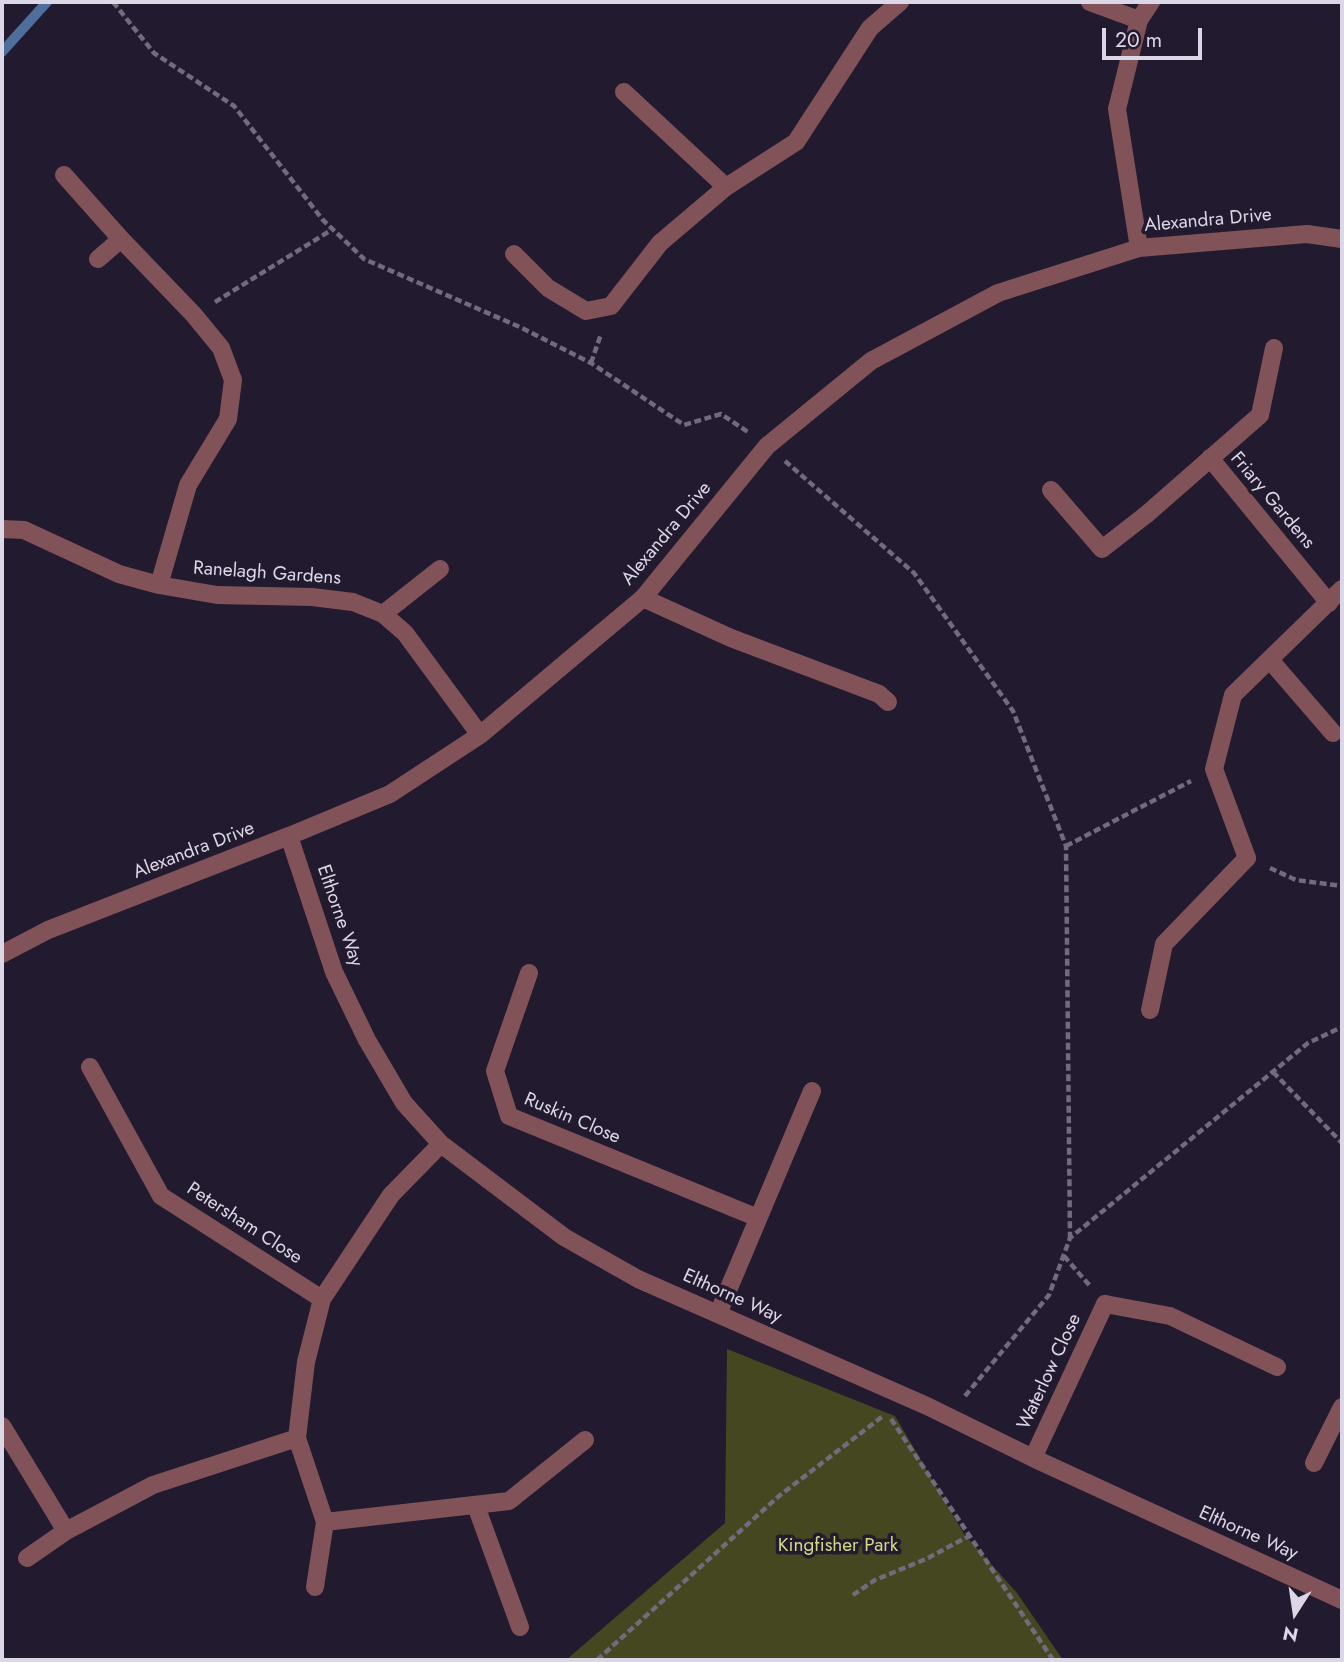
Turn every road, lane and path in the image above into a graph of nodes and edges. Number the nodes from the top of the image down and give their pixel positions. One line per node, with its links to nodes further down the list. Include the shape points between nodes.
1 (900, 2): 7 (street, via 870,28 796,142)
2 (1090, 2): 4 (street)
3 (1151, 2): 4 (street)
4 (1139, 20): 11 (street, via 1116,109)
5 (624, 92): 7 (street)
6 (64, 176): 9 (street, Ranelagh Gardens)
7 (726, 187): 12 (street, via 660,243 611,306 586,311 548,288)
8 (333, 229): 14 (path)
9 (121, 239): 13 (street); 14 (street, Ranelagh Gardens)
10 (1342, 239): 11 (street, Alexandra Drive, via 1307,234)
11 (1139, 248): 22 (street, Alexandra Drive, via 998,293 871,361 767,446)
12 (514, 254)
13 (98, 259)
14 (194, 315): 20 (street, Ranelagh Gardens, via 220,348 233,380 228,419 188,485)
15 (1274, 348): 16 (street, via 1260,415)
16 (1210, 457): 17 (street, via 1102,549); 23 (street, Friary Gardens)
17 (1051, 490)
18 (2, 528): 20 (street, Ranelagh Gardens, via 24,530 119,574)
19 (440, 569): 24 (street)
20 (159, 585): 24 (street, Ranelagh Gardens, via 217,595 353,602)
21 (1342, 589): 23 (street)
22 (643, 598): 26 (street, via 731,638 879,694); 28 (street, Alexandra Drive)
23 (1329, 603): 25 (street)
24 (383, 614): 28 (street, Ranelagh Gardens, via 405,633)
25 (1270, 660): 27 (street); 29 (street, via 1233,695)
26 (888, 702)
27 (1332, 733)
28 (480, 735): 30 (street, Alexandra Drive, via 390,794)
29 (1214, 769): 31 (path); 32 (street)
30 (289, 836): 34 (street, Alexandra Drive, via 48,930); 42 (street, Elthorne Way, via 334,972 367,1040 404,1103)
31 (1066, 846)
32 (1247, 858): 33 (path, via 1296,880); 36 (street, via 1164,944)
33 (1342, 886)
34 (2, 954)
35 (529, 973): 43 (street, Ruskin Close, via 495,1071 509,1116)
36 (1150, 1010)
37 (1342, 1027): 39 (path, via 1308,1043)
38 (90, 1067): 45 (street, Petersham Close, via 161,1196)
39 (1273, 1072): 41 (path); 44 (path, via 1070,1238)
40 (812, 1091): 43 (street)
41 (1342, 1143)
42 (441, 1144): 45 (street, via 391,1195); 47 (street, Elthorne Way, via 564,1237 638,1279)
43 (758, 1218): 47 (street)
44 (1063, 1255): 46 (path); 49 (path, via 1049,1295 961,1401)
45 (322, 1299): 52 (street, via 306,1362)
46 (1105, 1304): 48 (street, via 1171,1316); 54 (street, Waterlow Close)
47 (719, 1314): 49 (street, Elthorne Way)
48 (1277, 1367)
49 (927, 1406): 54 (street, Elthorne Way)
50 (1342, 1407): 55 (street)
51 (2, 1426): 58 (street)
52 (297, 1438): 57 (street); 58 (street, via 153,1485)
53 (585, 1440): 56 (street, via 509,1501)
54 (1033, 1458): 63 (street, Elthorne Way)
55 (1314, 1463)
56 (477, 1506): 57 (street); 64 (street)
57 (325, 1522): 61 (street)
58 (66, 1531): 60 (street)
59 (971, 1535): 62 (path); 65 (path, via 887,1413 779,1496); 66 (path)
60 (27, 1558)
61 (315, 1587)
62 (853, 1595)
63 (1342, 1600)
64 (520, 1627)
65 (597, 1660)
66 (1053, 1660)

